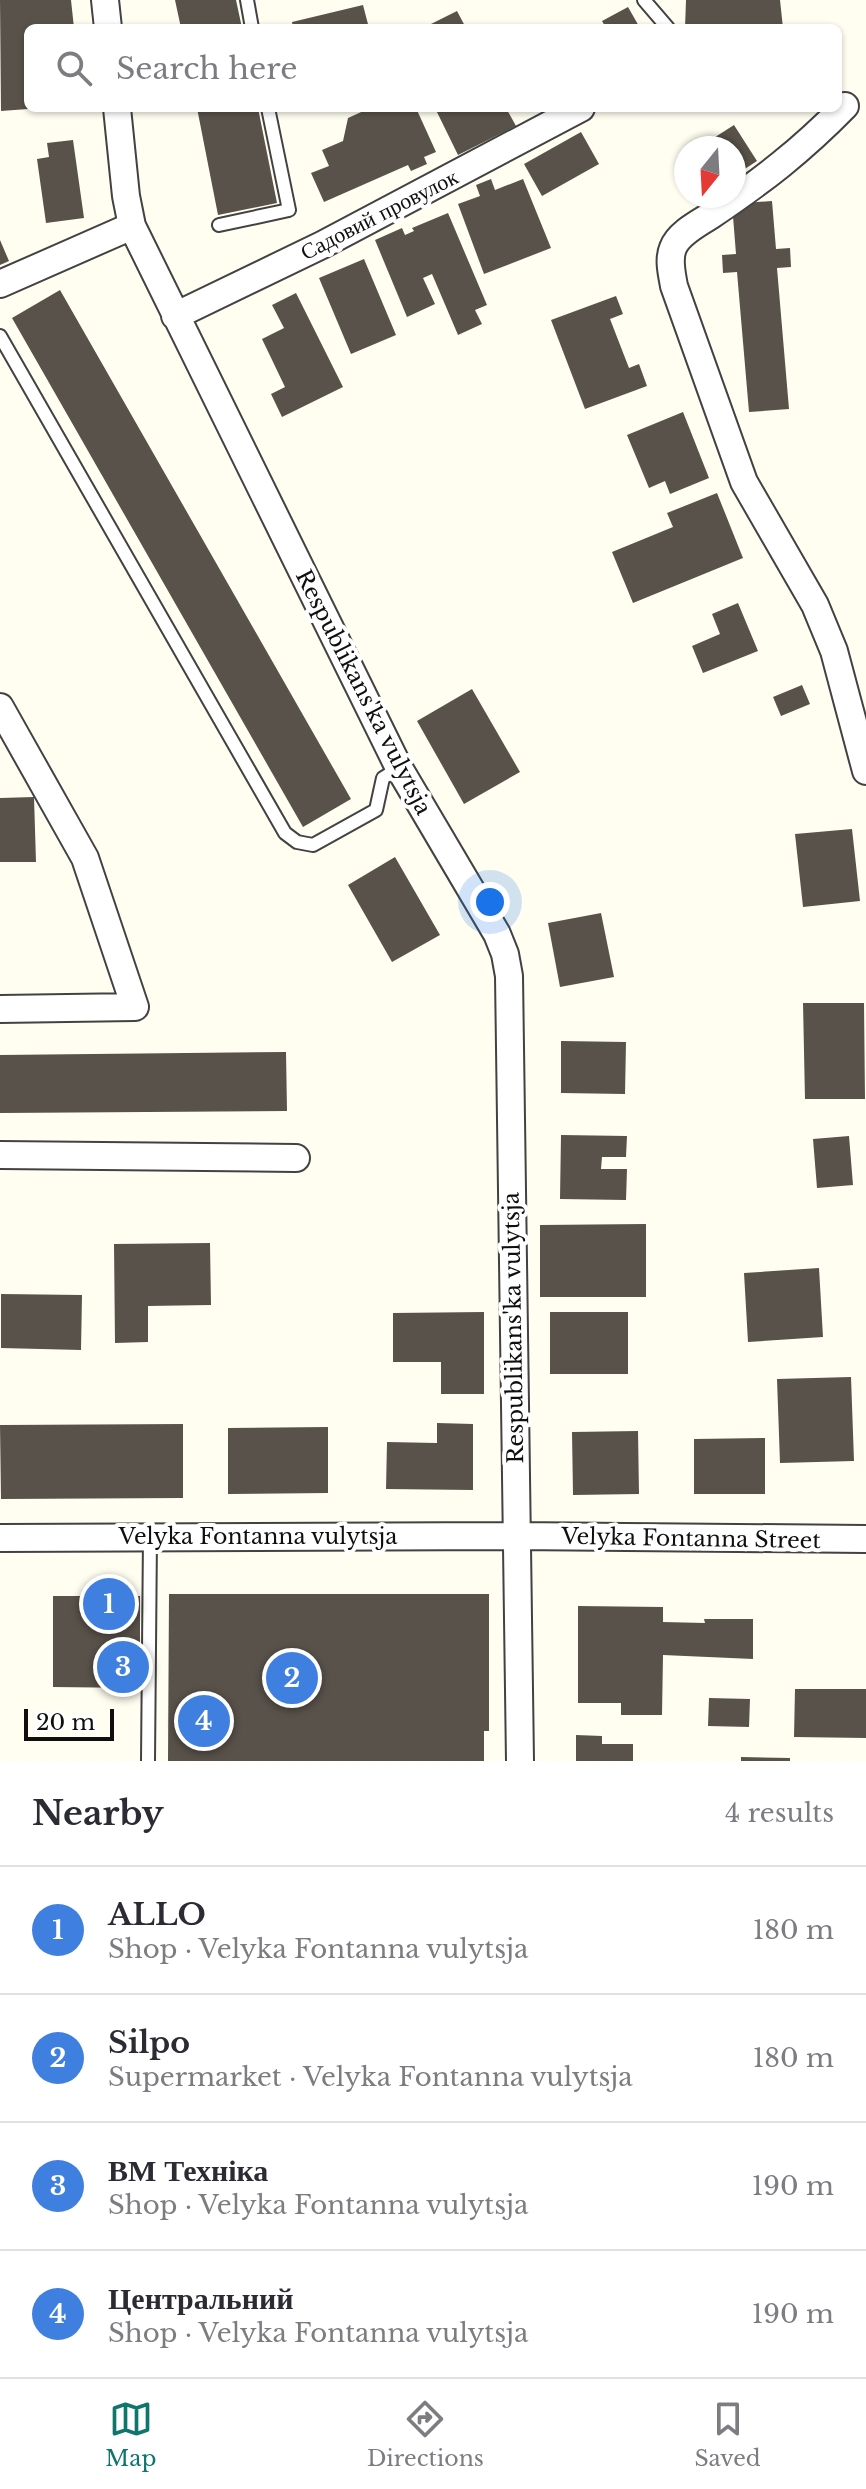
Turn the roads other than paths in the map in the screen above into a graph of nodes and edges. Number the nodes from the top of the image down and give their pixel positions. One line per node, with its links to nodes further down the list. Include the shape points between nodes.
1 (105, 0): 4 (street)
2 (247, 0): 5 (lane)
3 (644, 0): 6 (lane)
4 (108, 24)
5 (251, 24)
6 (665, 24)
7 (117, 112): 12 (street, Respublikans'ka vulytsja)
8 (269, 112): 11 (lane, via 289,210)
9 (573, 112): 14 (street, Садовий провулок)
10 (841, 112): 18 (street, via 766,179 689,230 673,248 671,267 744,482 815,605 834,651)
11 (219, 225)
12 (132, 226): 13 (street); 14 (street, Respublikans'ka vulytsja)
13 (0, 284)
14 (175, 316): 17 (street, Respublikans'ka vulytsja)
15 (0, 336): 17 (lane, via 285,833 313,845 376,810 383,778)
16 (0, 707): 19 (street, via 85,858 135,1007)
17 (399, 768): 23 (street, Respublikans'ka vulytsja, via 482,905 505,954 509,976)
18 (866, 771)
19 (0, 1009)
20 (0, 1155): 21 (street)
21 (296, 1158)
22 (150, 1536): 23 (street, Velyka Fontanna vulytsja); 24 (street, Velyka Fontanna vulytsja); 26 (lane)
23 (516, 1536): 25 (street, Velyka Fontanna Street); 27 (street, Respublikans'ka vulytsja)
24 (0, 1538)
25 (866, 1539)
26 (148, 1761)
27 (520, 1761)

